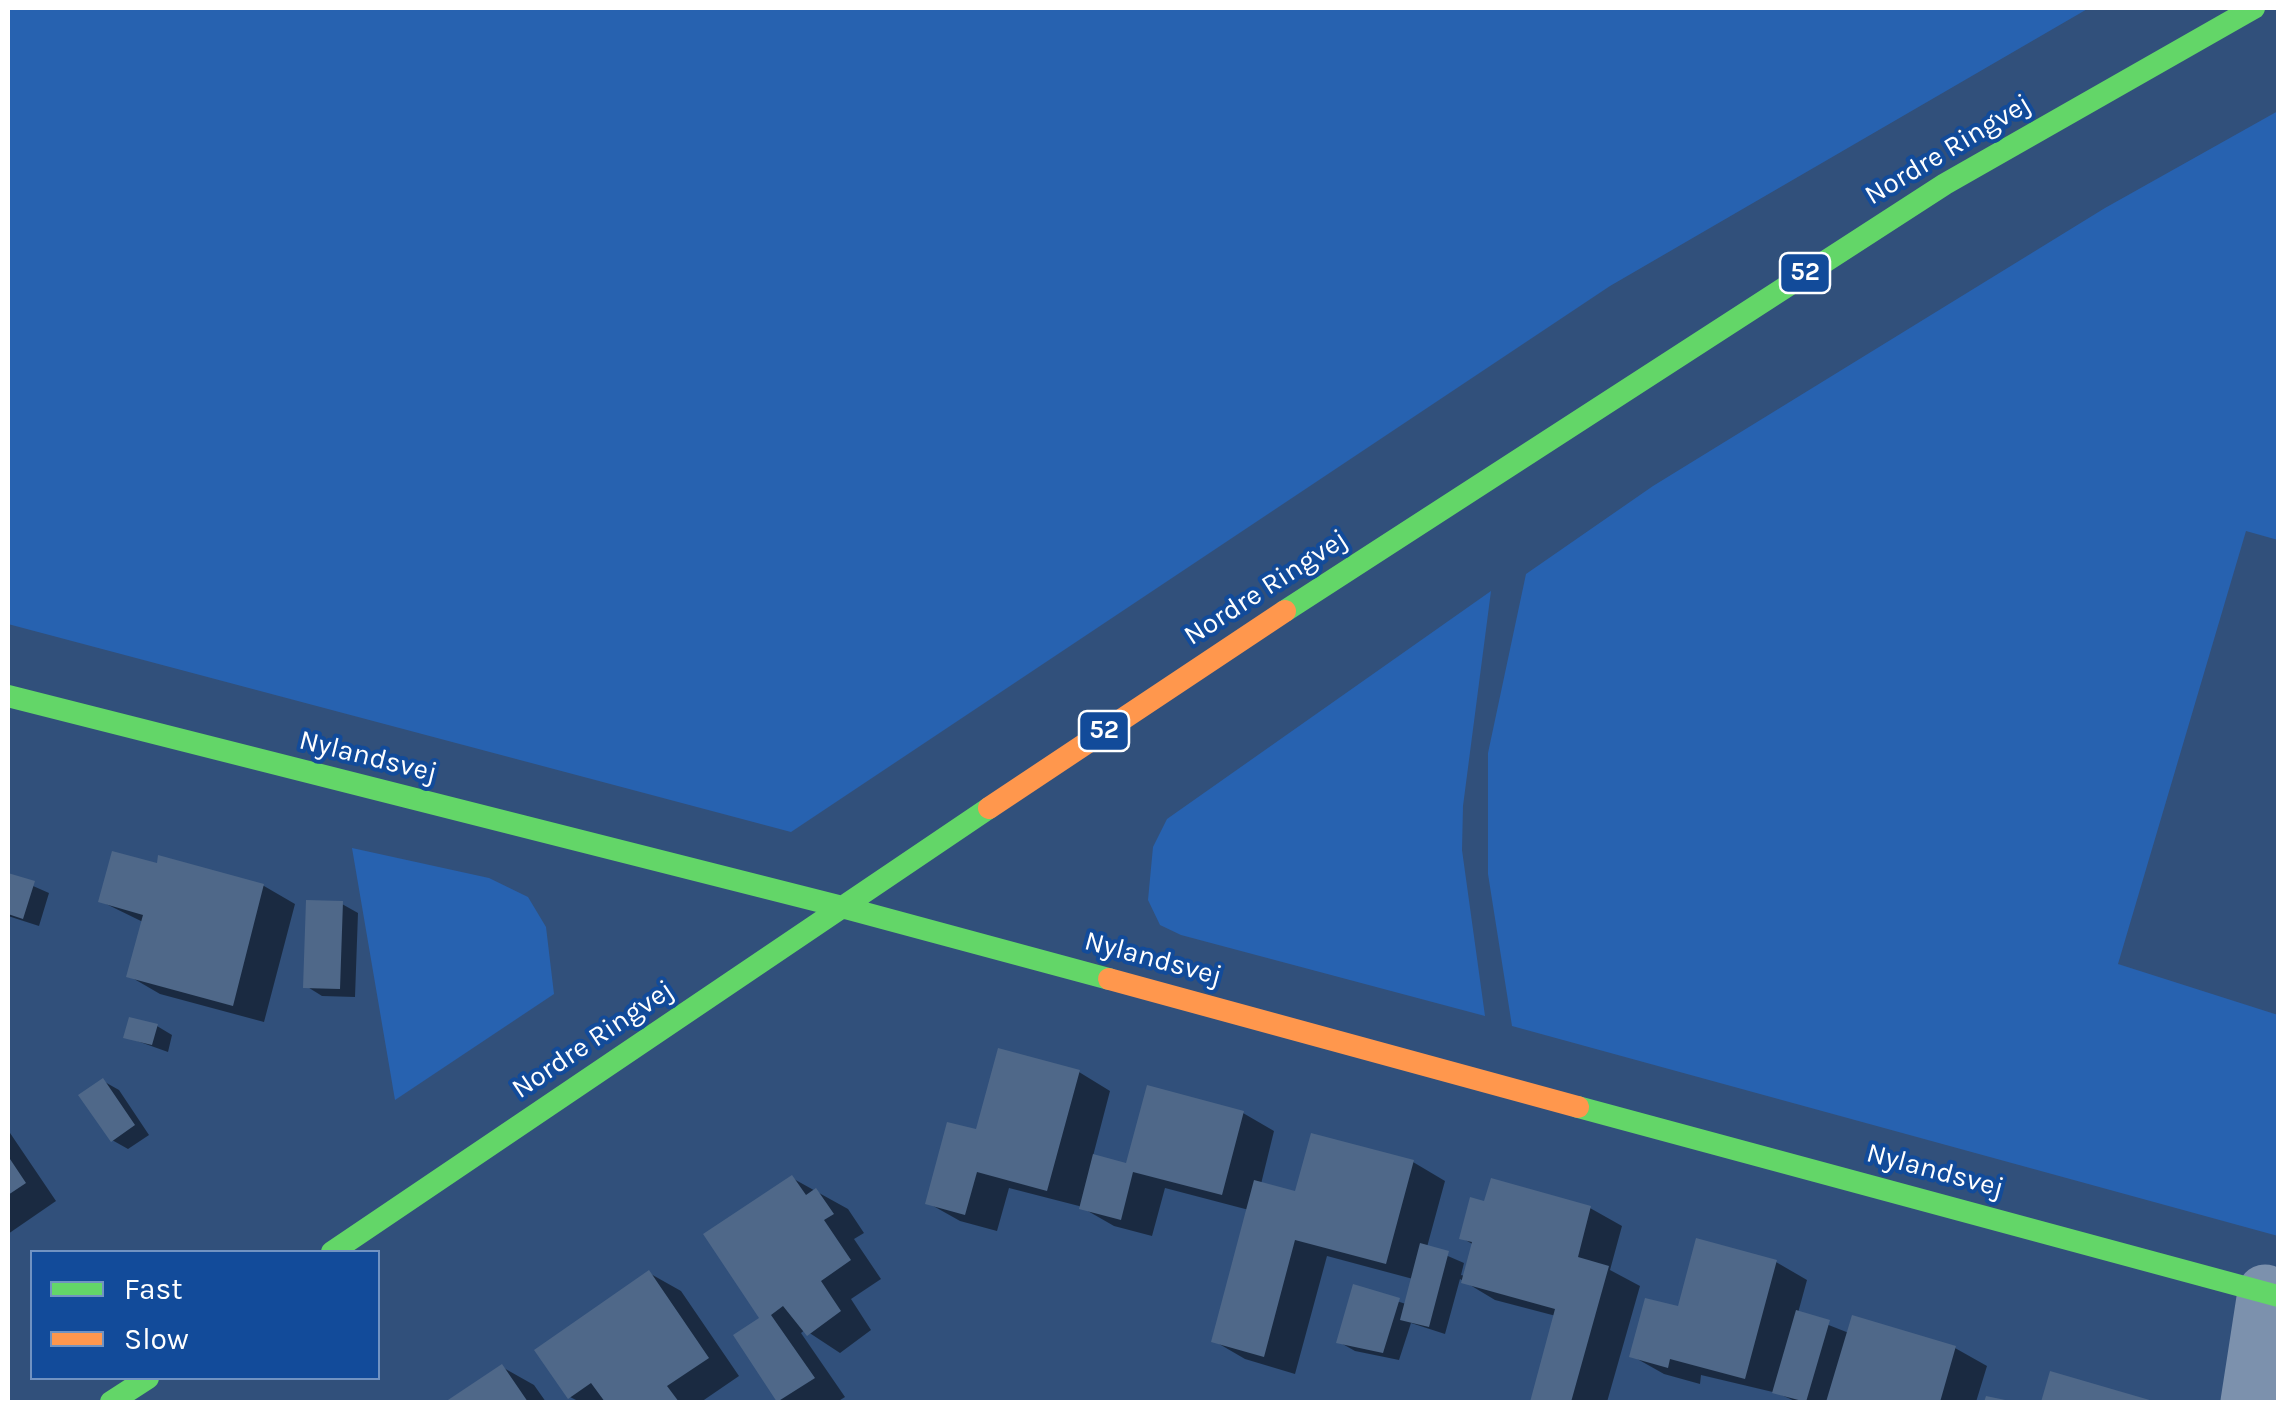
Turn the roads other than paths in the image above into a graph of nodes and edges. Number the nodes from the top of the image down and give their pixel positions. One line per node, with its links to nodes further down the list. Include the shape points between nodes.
1 (2254, 8): 3 (main road, Nordre Ringvej / 52, via 1945,184 1798,277)
2 (8, 696): 3 (main road, Nylandsvej)
3 (842, 907): 4 (main road, Nordre Ringvej / 52); 5 (main road, Nylandsvej)
4 (335, 1250)
5 (2272, 1294): 8 (street)
6 (145, 1380): 7 (main road)
7 (111, 1402)
8 (2248, 1402)

